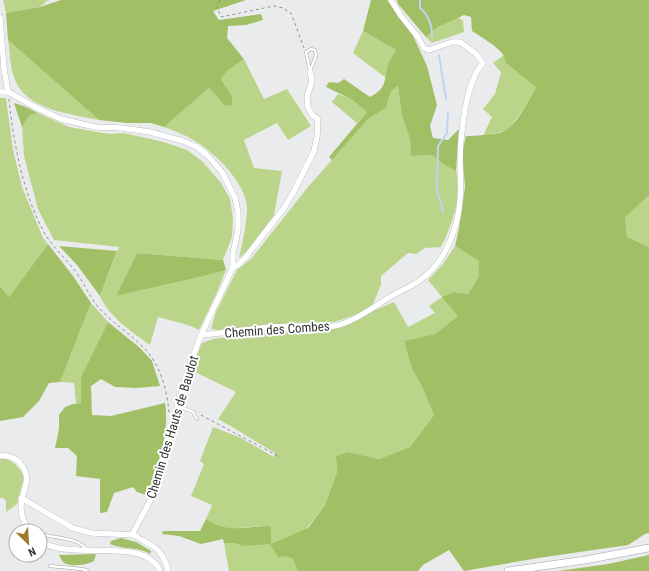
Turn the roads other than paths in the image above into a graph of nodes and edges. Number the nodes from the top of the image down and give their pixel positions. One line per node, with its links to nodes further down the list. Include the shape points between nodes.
1 (392, 0): 7 (street, Chemin des Combes, via 424,48 429,50 460,42 484,63 471,84 461,134 460,199 455,230 444,254 434,268 420,280 361,315 334,326 271,327)
2 (0, 17): 5 (street)
3 (310, 71): 3 (lane, via 306,52 311,49 315,50 316,56); 6 (street, via 312,81 307,96 308,107 312,115 318,119 314,151 284,208 245,258)
4 (0, 92): 5 (street)
5 (8, 92): 6 (street, via 61,119 95,127 150,132 197,147 222,172 235,198 238,230)
6 (233, 267): 7 (street, Chemin des Hauts de Baudot)
7 (201, 335): 8 (street, Chemin des Hauts de Baudot, via 188,367)
8 (178, 406): 9 (lane, via 193,412); 13 (street, Chemin des Hauts de Baudot, via 154,492 133,533)
9 (197, 419)
10 (0, 456): 11 (street, via 12,457 25,471 26,485)
11 (21, 498): 12 (street); 13 (street, via 73,528 91,533)
12 (25, 523)
13 (135, 535): 21 (street, via 154,547 161,555)
14 (48, 536): 17 (lane, via 76,541)
15 (48, 546): 17 (street)
16 (649, 548): 22 (street)
17 (86, 550): 20 (street, via 144,554)
18 (50, 566): 19 (lane)
19 (88, 571)
20 (160, 571)
21 (168, 571)
22 (508, 571)

